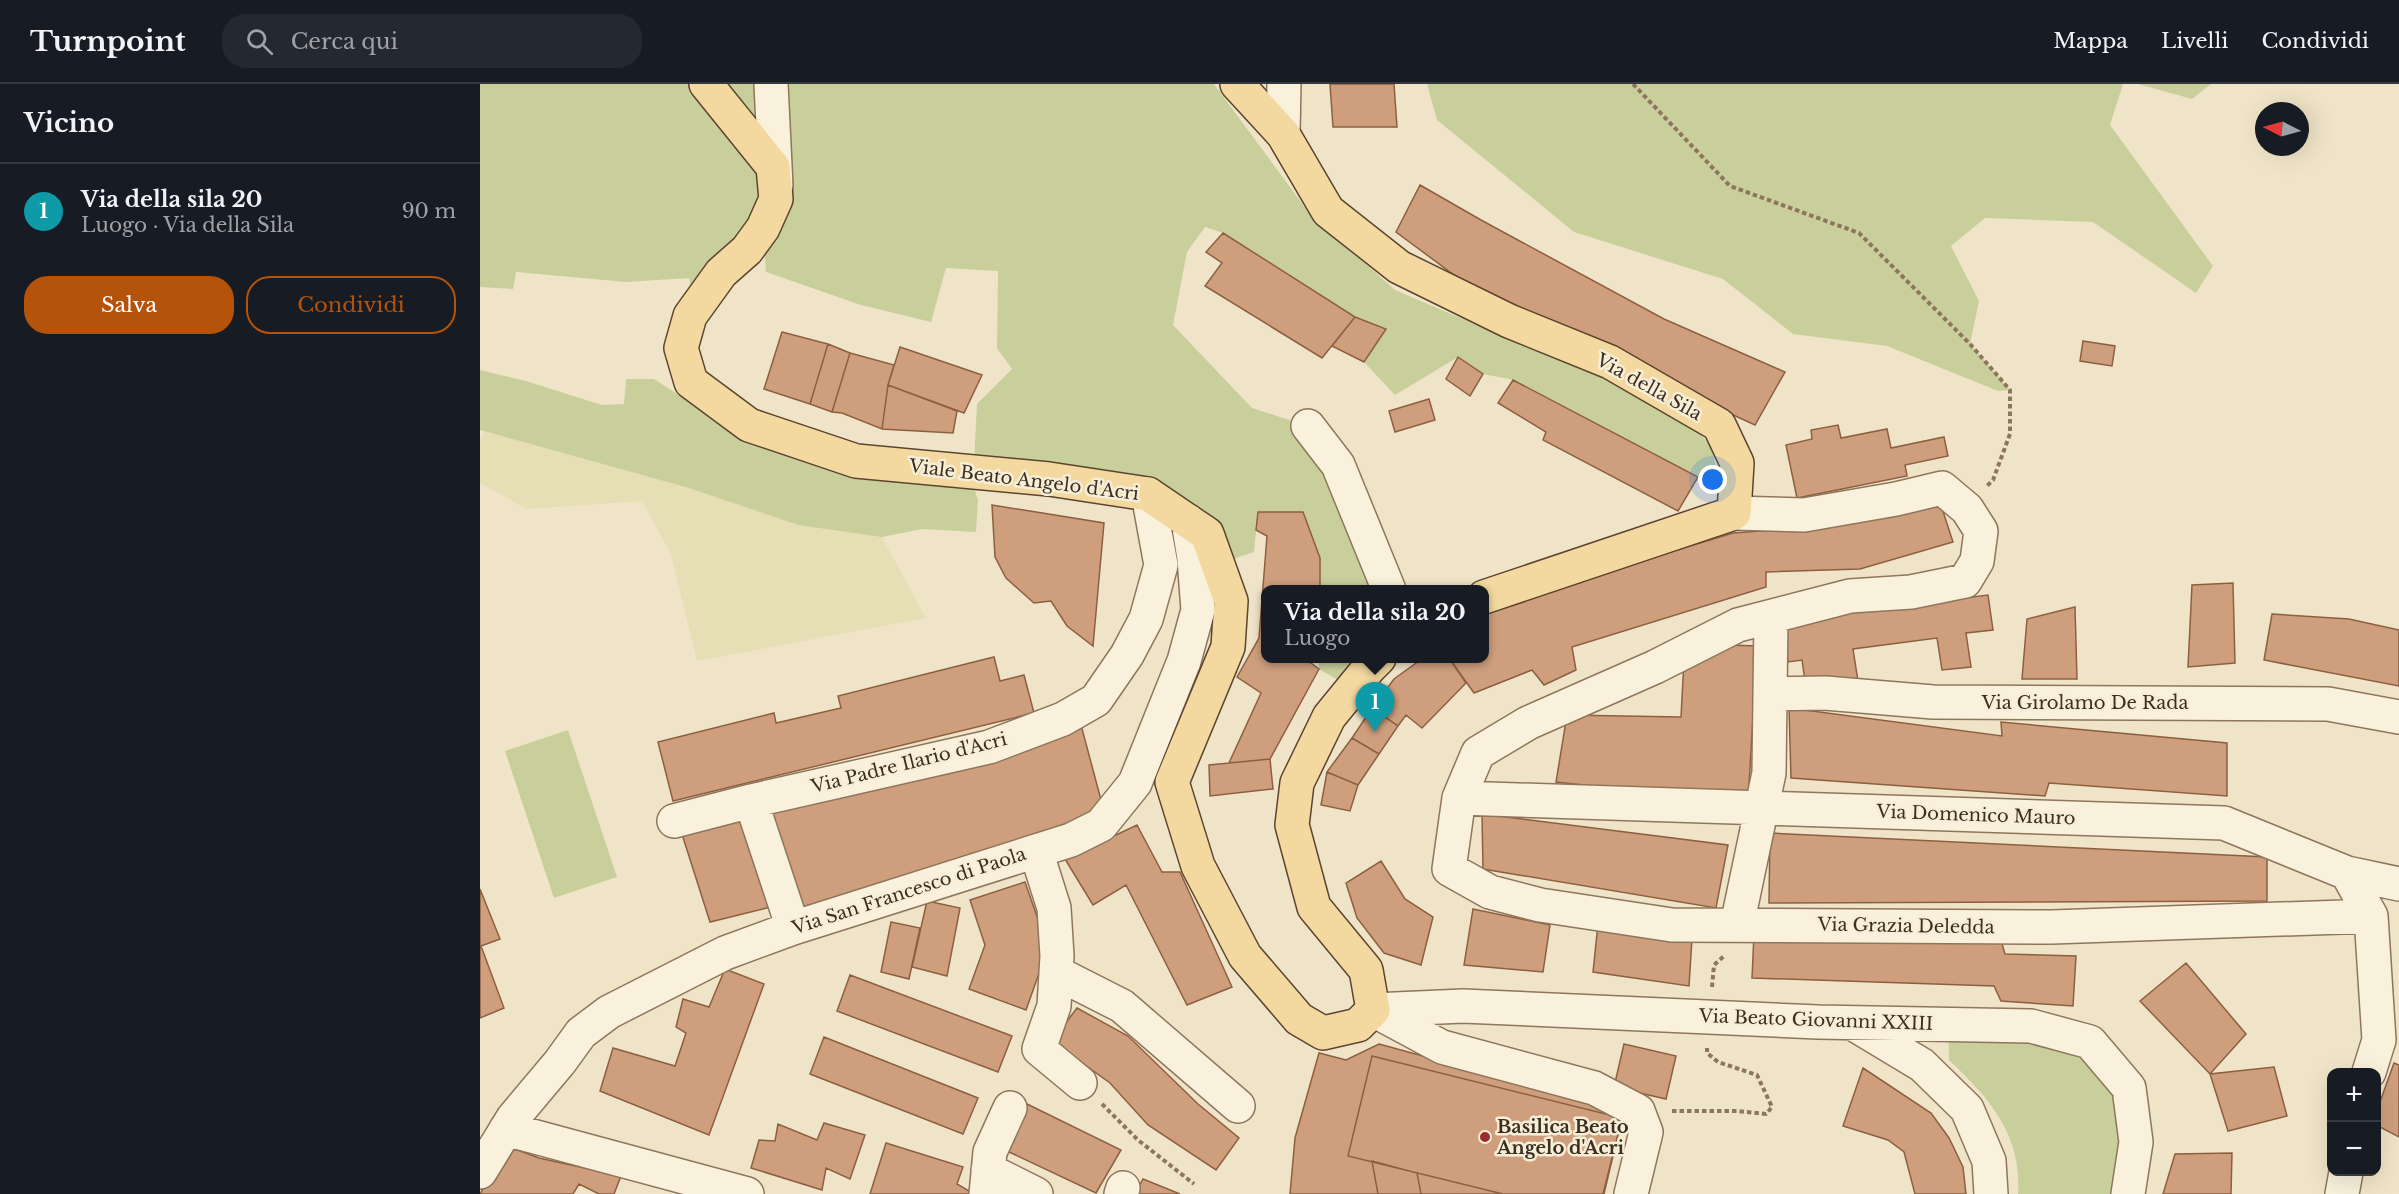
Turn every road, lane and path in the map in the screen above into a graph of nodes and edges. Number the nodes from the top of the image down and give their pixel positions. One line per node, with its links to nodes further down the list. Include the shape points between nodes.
1 (706, 84): 7 (main road, via 773,167)
2 (771, 84): 7 (street)
3 (1238, 84): 6 (main road, Via della Sila)
4 (1284, 84): 6 (street)
5 (1633, 84): 10 (path, via 1730,186 1859,233 1970,344 2010,390 2010,434 1993,480)
6 (1283, 134): 11 (main road, Via della Sila, via 1328,211 1399,267 1509,321 1610,362 1719,425 1737,463)
7 (776, 200): 9 (main road, Viale Beato Angelo d'Acri, via 747,250 721,273 690,316 681,348 692,382 749,425 856,462 1049,479)
8 (1308, 426): 13 (street, via 1338,465)
9 (1148, 494): 12 (main road, Viale Beato Angelo d'Acri); 20 (street, Via Padre Ilario d'Acri, via 1161,565 1146,619 1127,656 1096,700 1063,719 989,747)
10 (1966, 509): 11 (street, via 1942,488 1804,515); 15 (street, via 1981,531 1977,561 1965,581 1911,592 1850,596)
11 (1734, 513): 14 (main road)
12 (1188, 521): 23 (street, Via San Francesco di Paola, via 1198,610 1184,661 1135,783 1101,825); 30 (main road, Viale Beato Angelo d'Acri, via 1207,534 1231,601 1228,647 1172,782 1198,866 1245,956 1299,1019 1323,1033 1358,1025)
13 (1387, 585)
14 (1489, 596)
15 (1771, 617): 17 (street); 19 (street, via 1738,625 1528,723 1478,753)
16 (1374, 663): 30 (main road, via 1329,717 1297,783 1292,825 1314,907 1366,970)
17 (1770, 694): 18 (street, Via Girolamo De Rada, via 1825,693 1944,702 2328,704); 21 (street, via 1769,773)
18 (2399, 717)
19 (1459, 798): 21 (street, Via Domenico Mauro); 27 (street, Via Grazia Deledda, via 1449,869 1490,892 1540,905 1672,925)
20 (751, 801): 22 (street, Via Padre Ilario d'Acri); 28 (street)
21 (1761, 808): 24 (street, Via Domenico Mauro, via 2224,823); 27 (street)
22 (674, 821)
23 (1036, 851): 28 (street, Via San Francesco di Paola); 29 (street, via 1054,908)
24 (2347, 873): 25 (street, Via Domenico Mauro); 26 (street)
25 (2399, 884)
26 (2371, 916): 27 (street, Via Grazia Deledda, via 2052,927); 32 (street)
27 (1737, 925)
28 (793, 928): 37 (street, Via San Francesco di Paola, via 725,953 609,1012 581,1033)
29 (1057, 973): 34 (street, via 1054,1006 1039,1049); 35 (street, via 1122,1006)
30 (1373, 1010): 31 (street, Via Beato Giovanni XXIII, via 1463,1006); 44 (street, via 1442,1047 1594,1088 1638,1111 1646,1132)
31 (1852, 1023): 45 (street, via 1922,1065 1967,1109 1989,1161); 46 (street, Via Beato Giovanni XXIII, via 2031,1026 2090,1042 2129,1088 2136,1142)
32 (2389, 1044): 33 (street)
33 (2372, 1068)
34 (1080, 1083): 41 (path, via 1138,1140)
35 (1238, 1106)
36 (1010, 1108): 40 (street, via 990,1152)
37 (506, 1130): 38 (street, Via San Francesco di Paola); 42 (street)
38 (480, 1172)
39 (2345, 1176): 47 (street)
40 (987, 1182): 43 (street)
41 (1194, 1184)
42 (747, 1194)
43 (1036, 1194)
44 (1631, 1194)
45 (1991, 1194)
46 (2128, 1194)
47 (2342, 1194)

